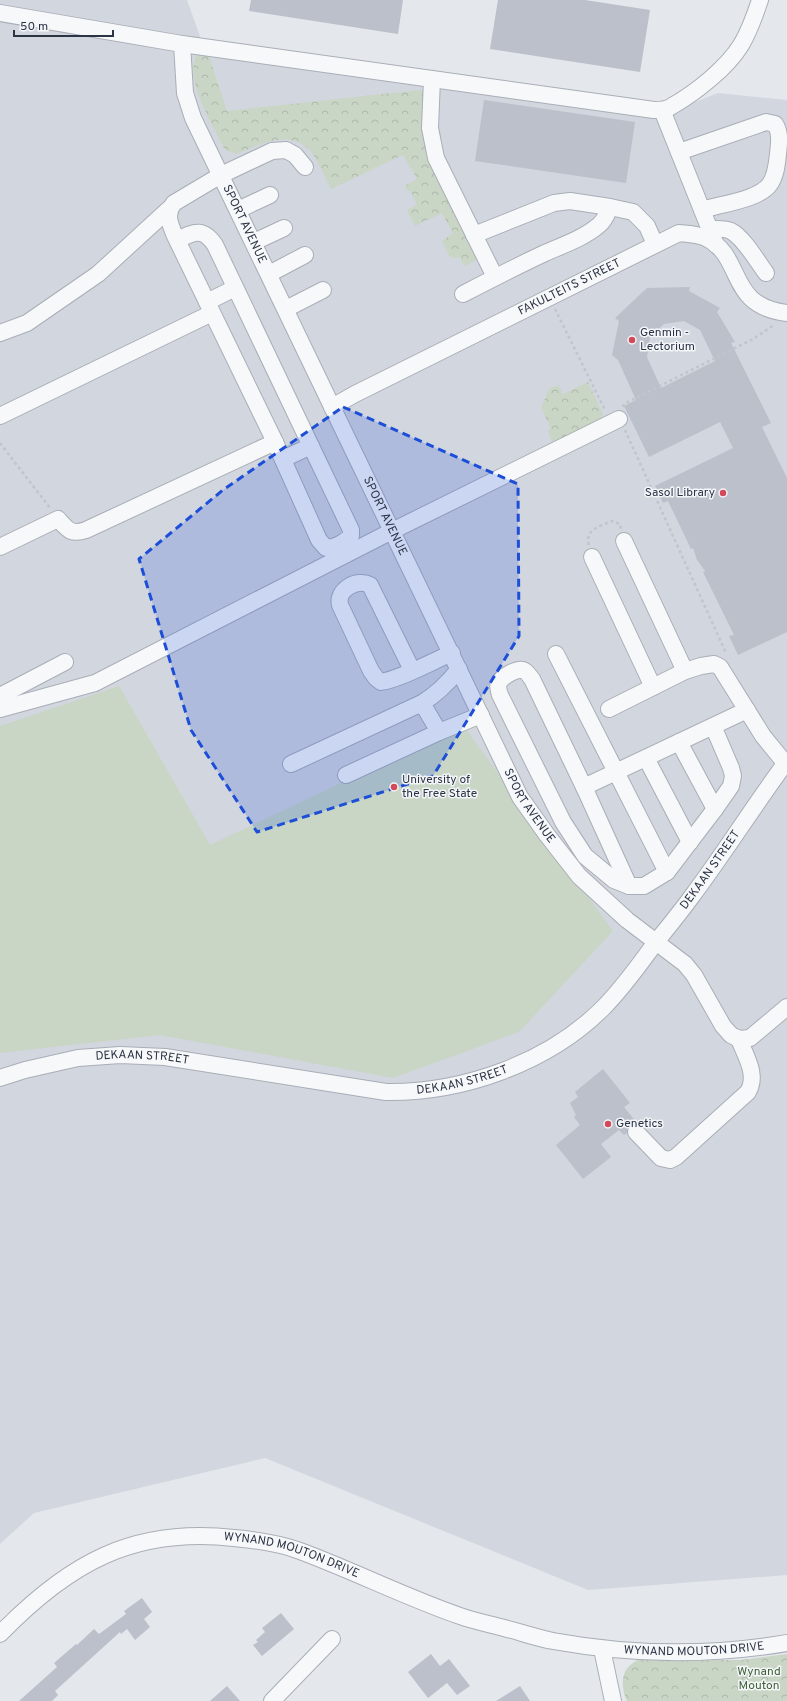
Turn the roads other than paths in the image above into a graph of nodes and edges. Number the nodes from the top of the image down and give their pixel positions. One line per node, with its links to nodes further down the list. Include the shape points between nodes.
1 (760, 0): 5 (street, via 741,45 726,64 708,81 671,107)
2 (0, 13): 3 (street)
3 (182, 44): 4 (street); 8 (street, SPORT AVENUE, via 185,93 193,118)
4 (432, 79): 5 (street); 16 (street, via 430,128 436,158)
5 (662, 110): 6 (street)
6 (679, 152): 13 (street); 13 (street, via 766,122 775,124 779,131 777,169 765,190 755,196)
7 (305, 167): 8 (street, via 295,155 286,150 272,151)
8 (221, 175): 11 (street, via 174,203); 12 (street, SPORT AVENUE)
9 (270, 195): 12 (street)
10 (610, 207): 16 (street, via 561,202); 19 (street, via 633,212 642,219); 24 (street, via 605,219 574,240)
11 (169, 209): 17 (street, via 168,217); 31 (street, via 98,274 27,323)
12 (238, 210): 18 (street, SPORT AVENUE)
13 (702, 210): 15 (street)
14 (284, 228): 18 (street)
15 (709, 229): 20 (street); 22 (street, via 732,231)
16 (474, 234): 24 (street)
17 (177, 240): 25 (street, via 194,232 209,236); 28 (street)
18 (254, 242): 23 (street, SPORT AVENUE)
19 (655, 244): 20 (street, FAKULTEITS STREET, via 679,233 695,234 707,238); 32 (street, FAKULTEITS STREET)
20 (716, 245): 30 (street, FAKULTEITS STREET, via 752,300 774,312)
21 (305, 255): 23 (street)
22 (766, 273)
23 (269, 274): 29 (street, SPORT AVENUE)
24 (495, 277): 27 (street)
25 (236, 288): 28 (street); 36 (street)
26 (323, 290): 29 (street)
27 (463, 294)
28 (209, 308): 33 (street); 35 (street)
29 (286, 309): 32 (street, SPORT AVENUE)
30 (781, 319)
31 (0, 333)
32 (332, 407): 38 (street, SPORT AVENUE)
33 (0, 416)
34 (616, 421): 38 (street)
35 (275, 442): 37 (street); 40 (street, via 86,530 71,532 58,519)
36 (311, 446): 37 (street); 37 (street, via 351,530 351,536 346,541 330,548 322,544)
37 (283, 459)
38 (392, 531): 42 (street, SPORT AVENUE); 51 (street, via 95,683)
39 (624, 541): 47 (street)
40 (0, 547)
41 (592, 557): 48 (street)
42 (452, 653): 45 (street, SPORT AVENUE); 46 (street)
43 (556, 654): 61 (street)
44 (65, 662): 49 (street)
45 (459, 669): 50 (street, via 447,684); 54 (street, SPORT AVENUE)
46 (412, 670): 46 (street, via 387,681 381,682 376,678 340,605 340,594 344,590 360,582 370,585)
47 (685, 672): 48 (street); 53 (street, via 714,664 720,668)
48 (653, 687): 52 (street)
49 (0, 696)
50 (422, 703): 56 (street); 60 (street)
51 (0, 709)
52 (609, 709)
53 (747, 710): 55 (street); 59 (street, via 763,736)
54 (481, 715): 56 (street); 68 (street, SPORT AVENUE, via 520,797 578,876)
55 (713, 726): 57 (street); 64 (street, via 732,776 731,786)
56 (439, 732): 62 (street)
57 (679, 742): 58 (street); 64 (street)
58 (646, 758): 61 (street); 65 (street)
59 (786, 762): 68 (street, DEKAAN STREET, via 695,893)
60 (291, 764)
61 (616, 772): 63 (street); 66 (street)
62 (346, 775)
63 (584, 787): 67 (street); 67 (street, via 532,679 524,670 503,677 499,682 500,695 563,822 585,856 614,880)
64 (715, 810): 65 (street)
65 (690, 842): 66 (street)
66 (667, 872): 67 (street, via 644,886)
67 (629, 886)
68 (656, 943): 70 (street, SPORT AVENUE, via 685,964 723,1026); 71 (street, DEKAAN STREET, via 620,991 584,1025 555,1045 500,1072 444,1088 386,1092 165,1057 120,1055 78,1058)
69 (787, 1007): 70 (street, via 750,1038)
70 (739, 1039): 72 (street, via 753,1076 748,1092 670,1160 661,1158)
71 (0, 1078)
72 (636, 1132)
73 (0, 1634): 76 (street, WYNAND MOUTON DRIVE, via 50,1589 82,1566 117,1549 156,1539 189,1536 258,1541 298,1550 460,1616 551,1641)
74 (332, 1639): 77 (street)
75 (787, 1643): 76 (street, WYNAND MOUTON DRIVE, via 706,1652)
76 (602, 1649): 78 (street)
77 (272, 1701)
78 (613, 1701)

